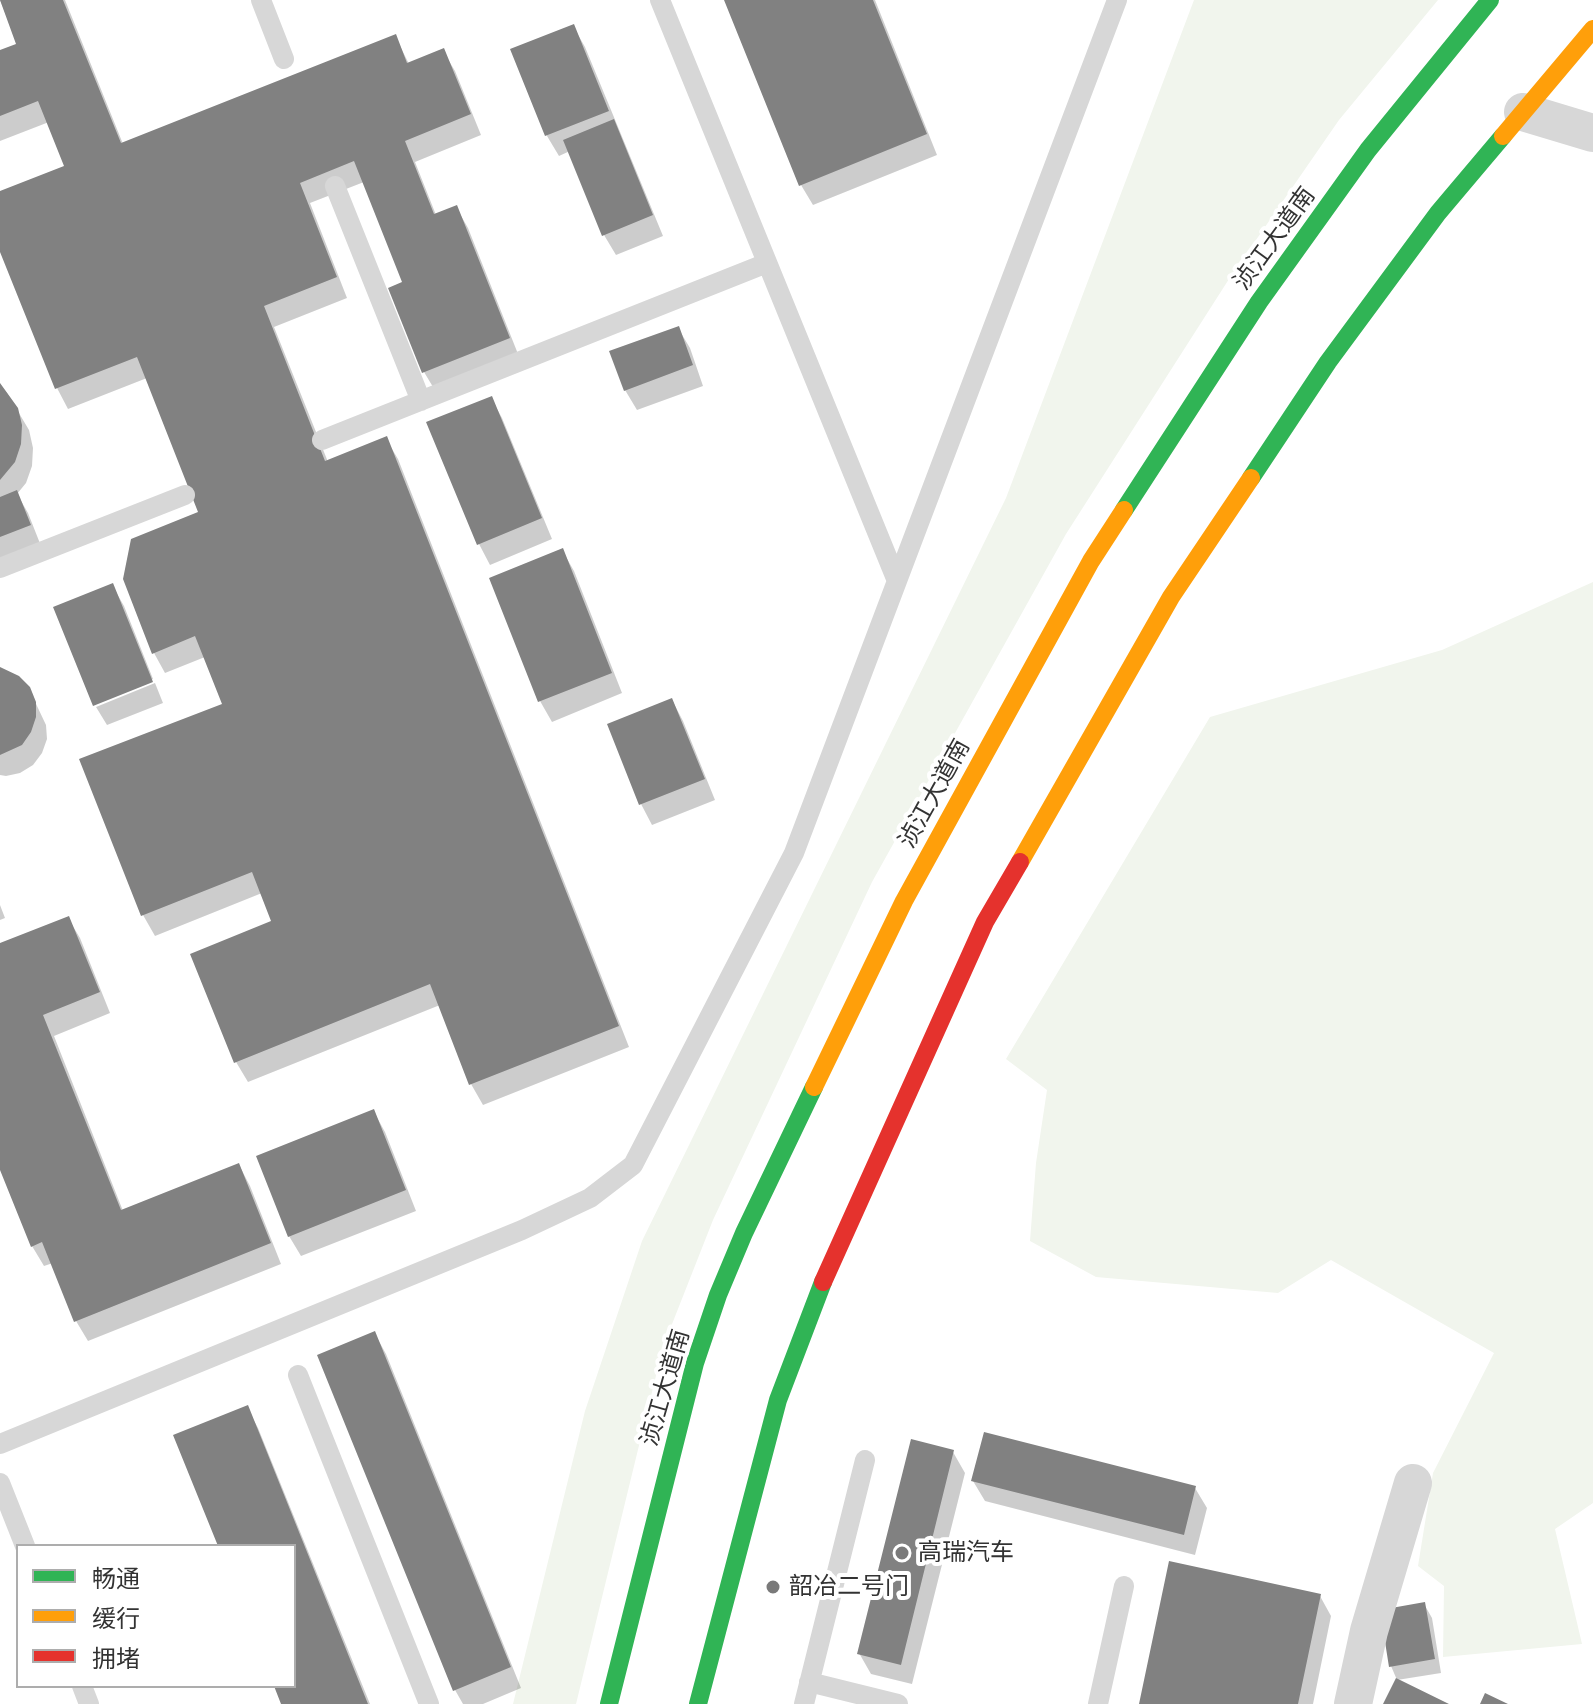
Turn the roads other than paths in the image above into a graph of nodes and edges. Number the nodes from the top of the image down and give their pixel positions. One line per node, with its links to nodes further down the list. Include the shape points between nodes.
1 (261, 0): 6 (lane)
2 (660, 0): 10 (lane)
3 (1117, 0): 15 (lane)
4 (1490, 0): 27 (main road, 浈江大道南, via 1368,150 1259,302 1091,561 904,901 718,1295 695,1363)
5 (1593, 29): 7 (main road)
6 (284, 59)
7 (1523, 112): 8 (street); 24 (main road, via 1438,213 1328,362 1180,584 985,922 833,1257 778,1400)
8 (1593, 133)
9 (335, 186): 11 (lane)
10 (767, 263): 11 (lane); 15 (lane)
11 (421, 401): 12 (lane)
12 (322, 440)
13 (185, 495): 14 (lane)
14 (0, 568)
15 (897, 581): 17 (lane, via 794,853 633,1165 590,1198 522,1230)
16 (298, 1375): 26 (lane)
17 (0, 1444)
18 (865, 1460): 23 (lane)
19 (0, 1483): 21 (lane)
20 (1413, 1483): 32 (street)
21 (24, 1544)
22 (1124, 1586): 31 (lane)
23 (809, 1682): 25 (lane); 29 (lane)
24 (699, 1701): 28 (lane)
25 (873, 1701): 30 (lane)
26 (429, 1704)
27 (609, 1704)
28 (721, 1704)
29 (804, 1704)
30 (898, 1704)
31 (1098, 1704)
32 (1353, 1704)

